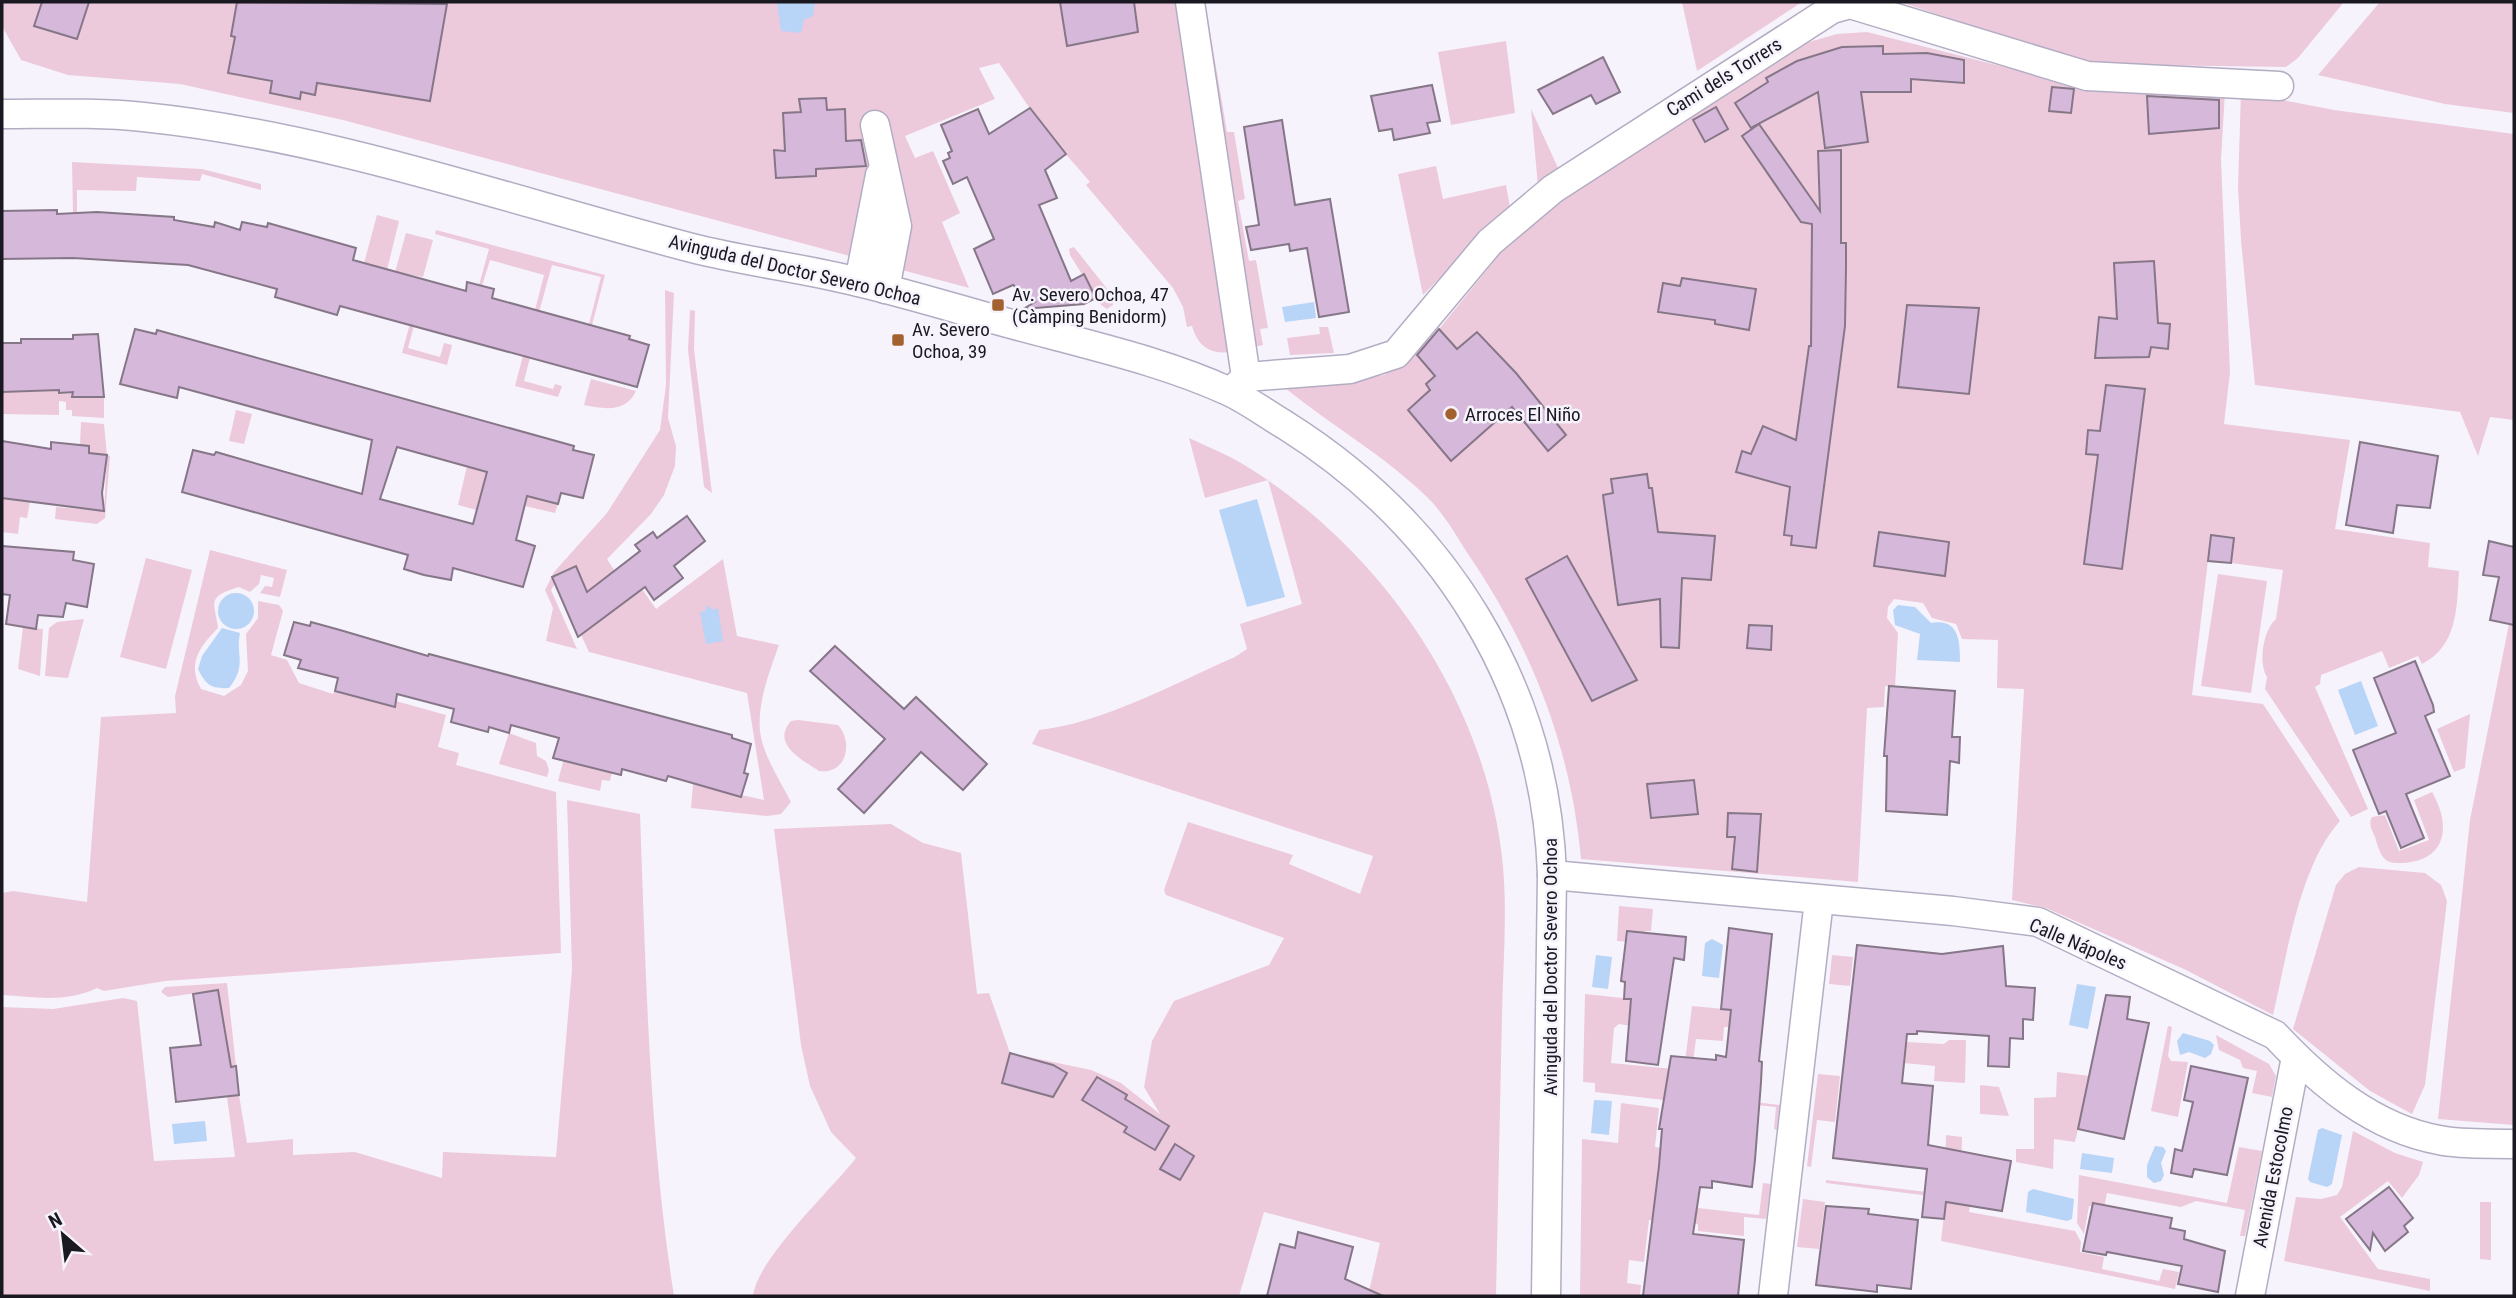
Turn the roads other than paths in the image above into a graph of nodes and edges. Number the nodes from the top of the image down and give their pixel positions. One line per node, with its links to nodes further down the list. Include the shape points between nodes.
1 (1190, 2): 6 (street)
2 (2278, 86): 6 (street, Cami dels Torrers, via 2087,76 1850,4 1832,9 1553,189 1490,242 1396,355 1350,369)
3 (2, 114): 5 (street, Avinguda del Doctor Severo Ochoa, via 142,117 219,127 502,194 696,249)
4 (875, 125): 5 (street, via 882,165)
5 (872, 286): 6 (street, Avinguda del Doctor Severo Ochoa)
6 (1239, 384): 7 (street, Avinguda del Doctor Severo Ochoa, via 1375,492 1421,540 1461,592 1494,648 1529,729 1544,783)
7 (1552, 875): 8 (street, Calle Nápoles); 11 (street, Avinguda del Doctor Severo Ochoa)
8 (1819, 900): 9 (street, Calle Nápoles, via 2038,922 2276,1035); 12 (street)
9 (2296, 1057): 10 (street, Calle Nápoles, via 2358,1108 2392,1128 2441,1141); 13 (street, Avenida Estocolmo)
10 (2514, 1143)
11 (1546, 1296)
12 (1773, 1296)
13 (2250, 1296)

